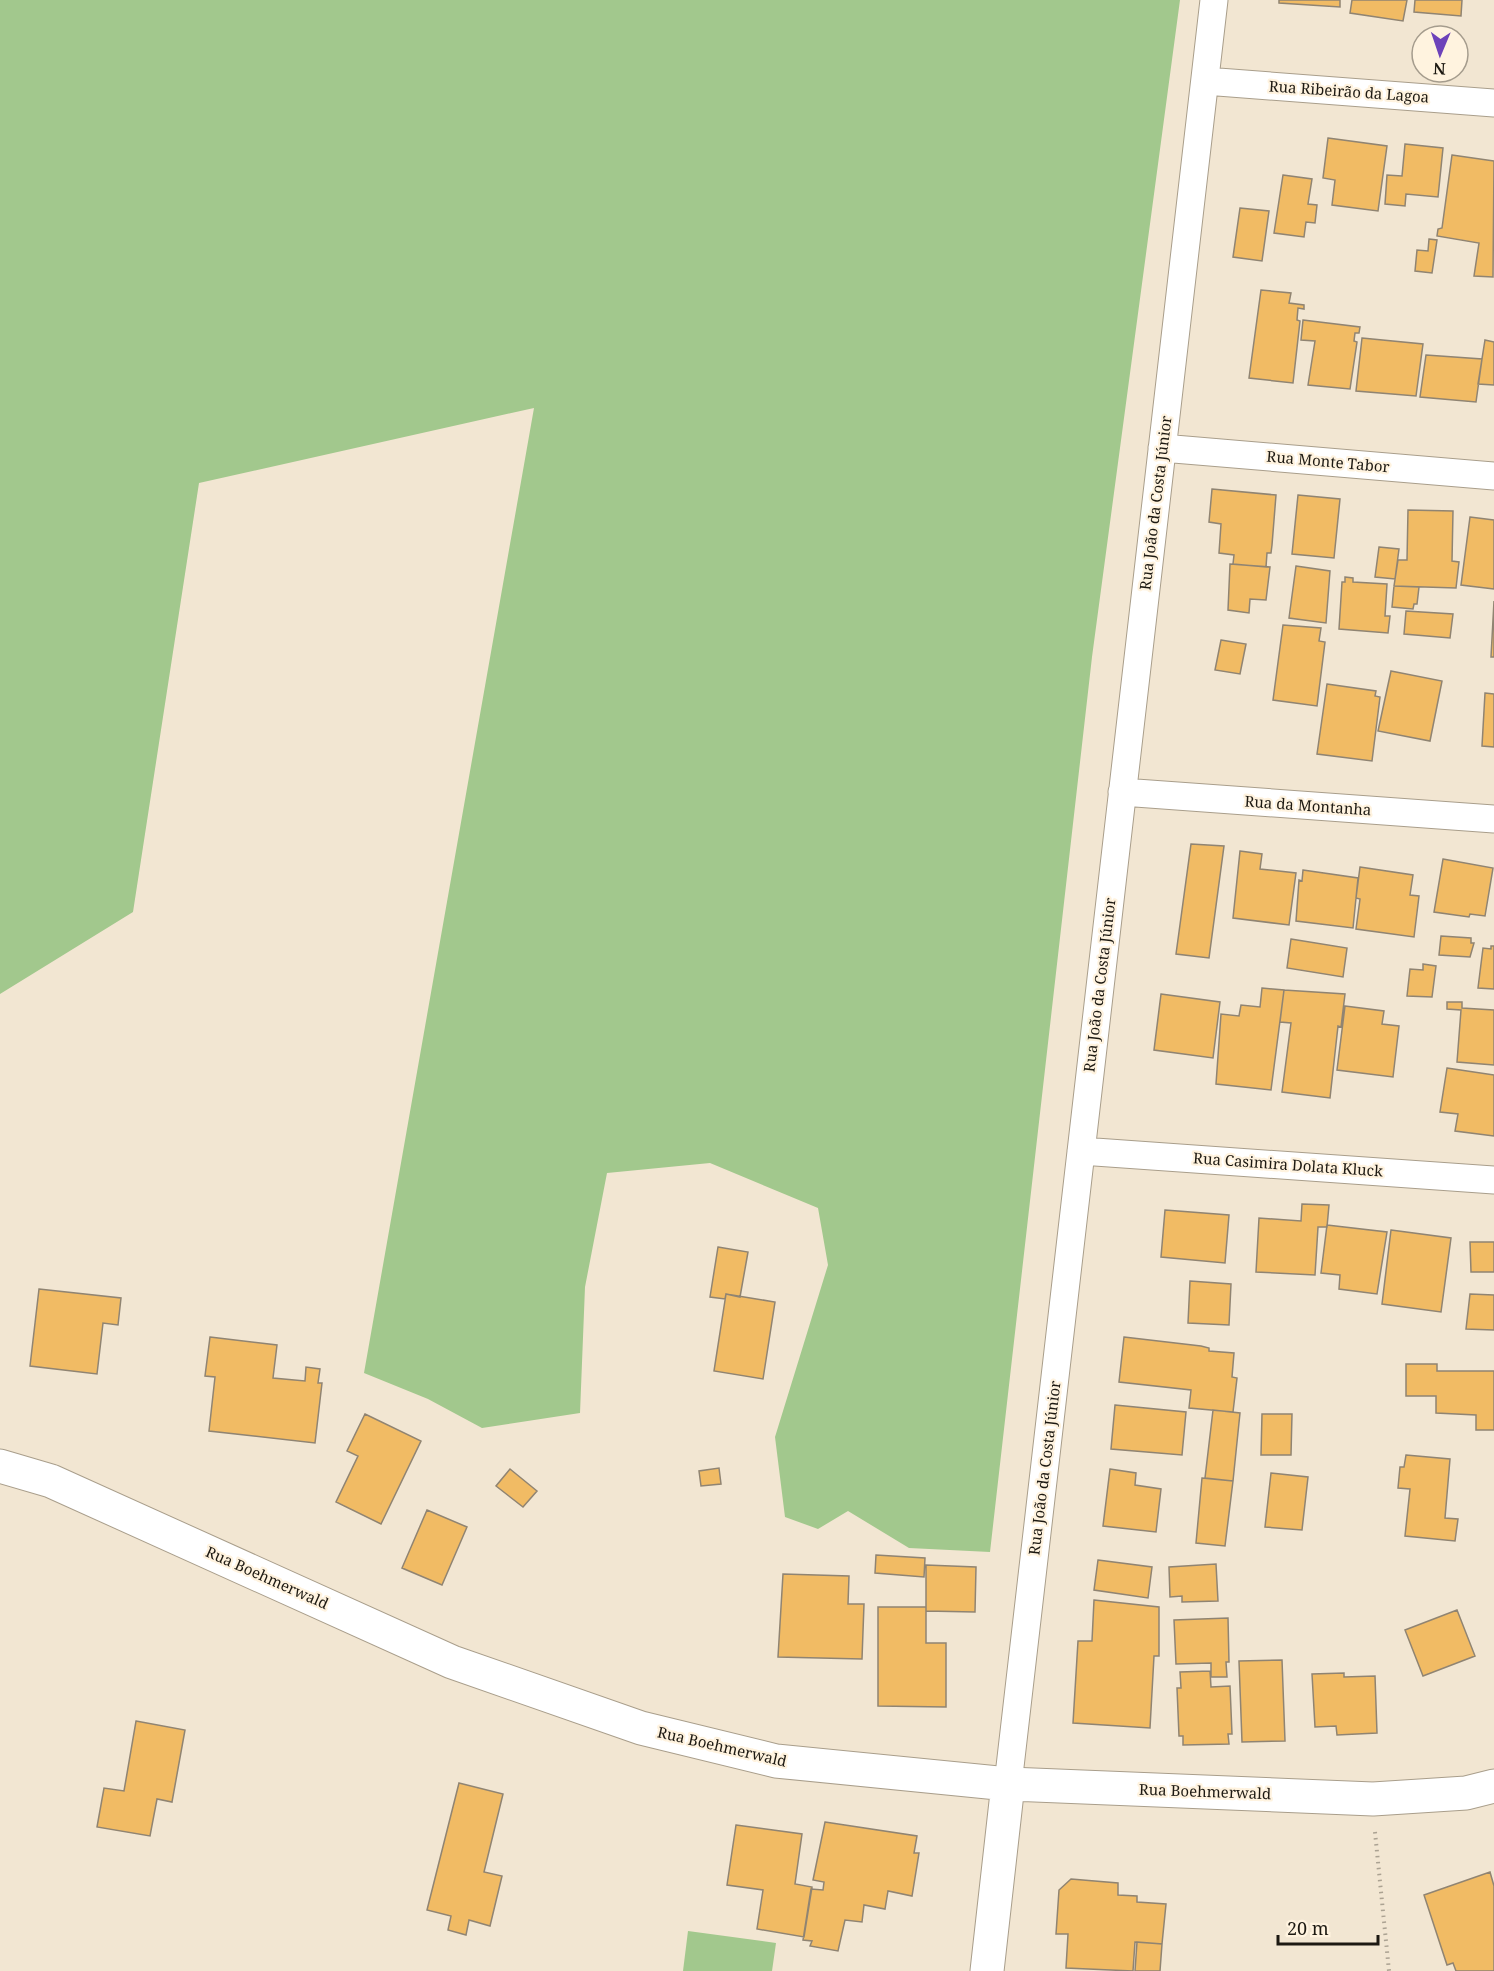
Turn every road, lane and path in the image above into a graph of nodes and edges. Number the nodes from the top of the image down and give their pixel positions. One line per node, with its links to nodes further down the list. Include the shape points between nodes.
1 (1214, 0): 2 (street, Rua João da Costa Júnior)
2 (1205, 81): 3 (street, Rua Ribeirão da Lagoa); 4 (street, Rua João da Costa Júnior)
3 (1494, 103)
4 (1162, 448): 5 (street, Rua Monte Tabor); 6 (street, Rua João da Costa Júnior)
5 (1494, 476)
6 (1122, 792): 7 (street, Rua da Montanha); 8 (street, Rua João da Costa Júnior)
7 (1494, 819)
8 (1081, 1151): 9 (street, Rua Casimira Dolata Kluck); 11 (street, Rua João da Costa Júnior)
9 (1494, 1180)
10 (0, 1466): 11 (main road, Rua Boehmerwald, via 51,1481 452,1662 630,1725 776,1761)
11 (1008, 1784): 13 (main road, Rua Boehmerwald); 14 (main road, Rua João da Costa Júnior)
12 (1494, 1786): 13 (main road, Rua Boehmerwald, via 1457,1794)
13 (1373, 1799): 15 (path)
14 (987, 1971)
15 (1389, 1971)

